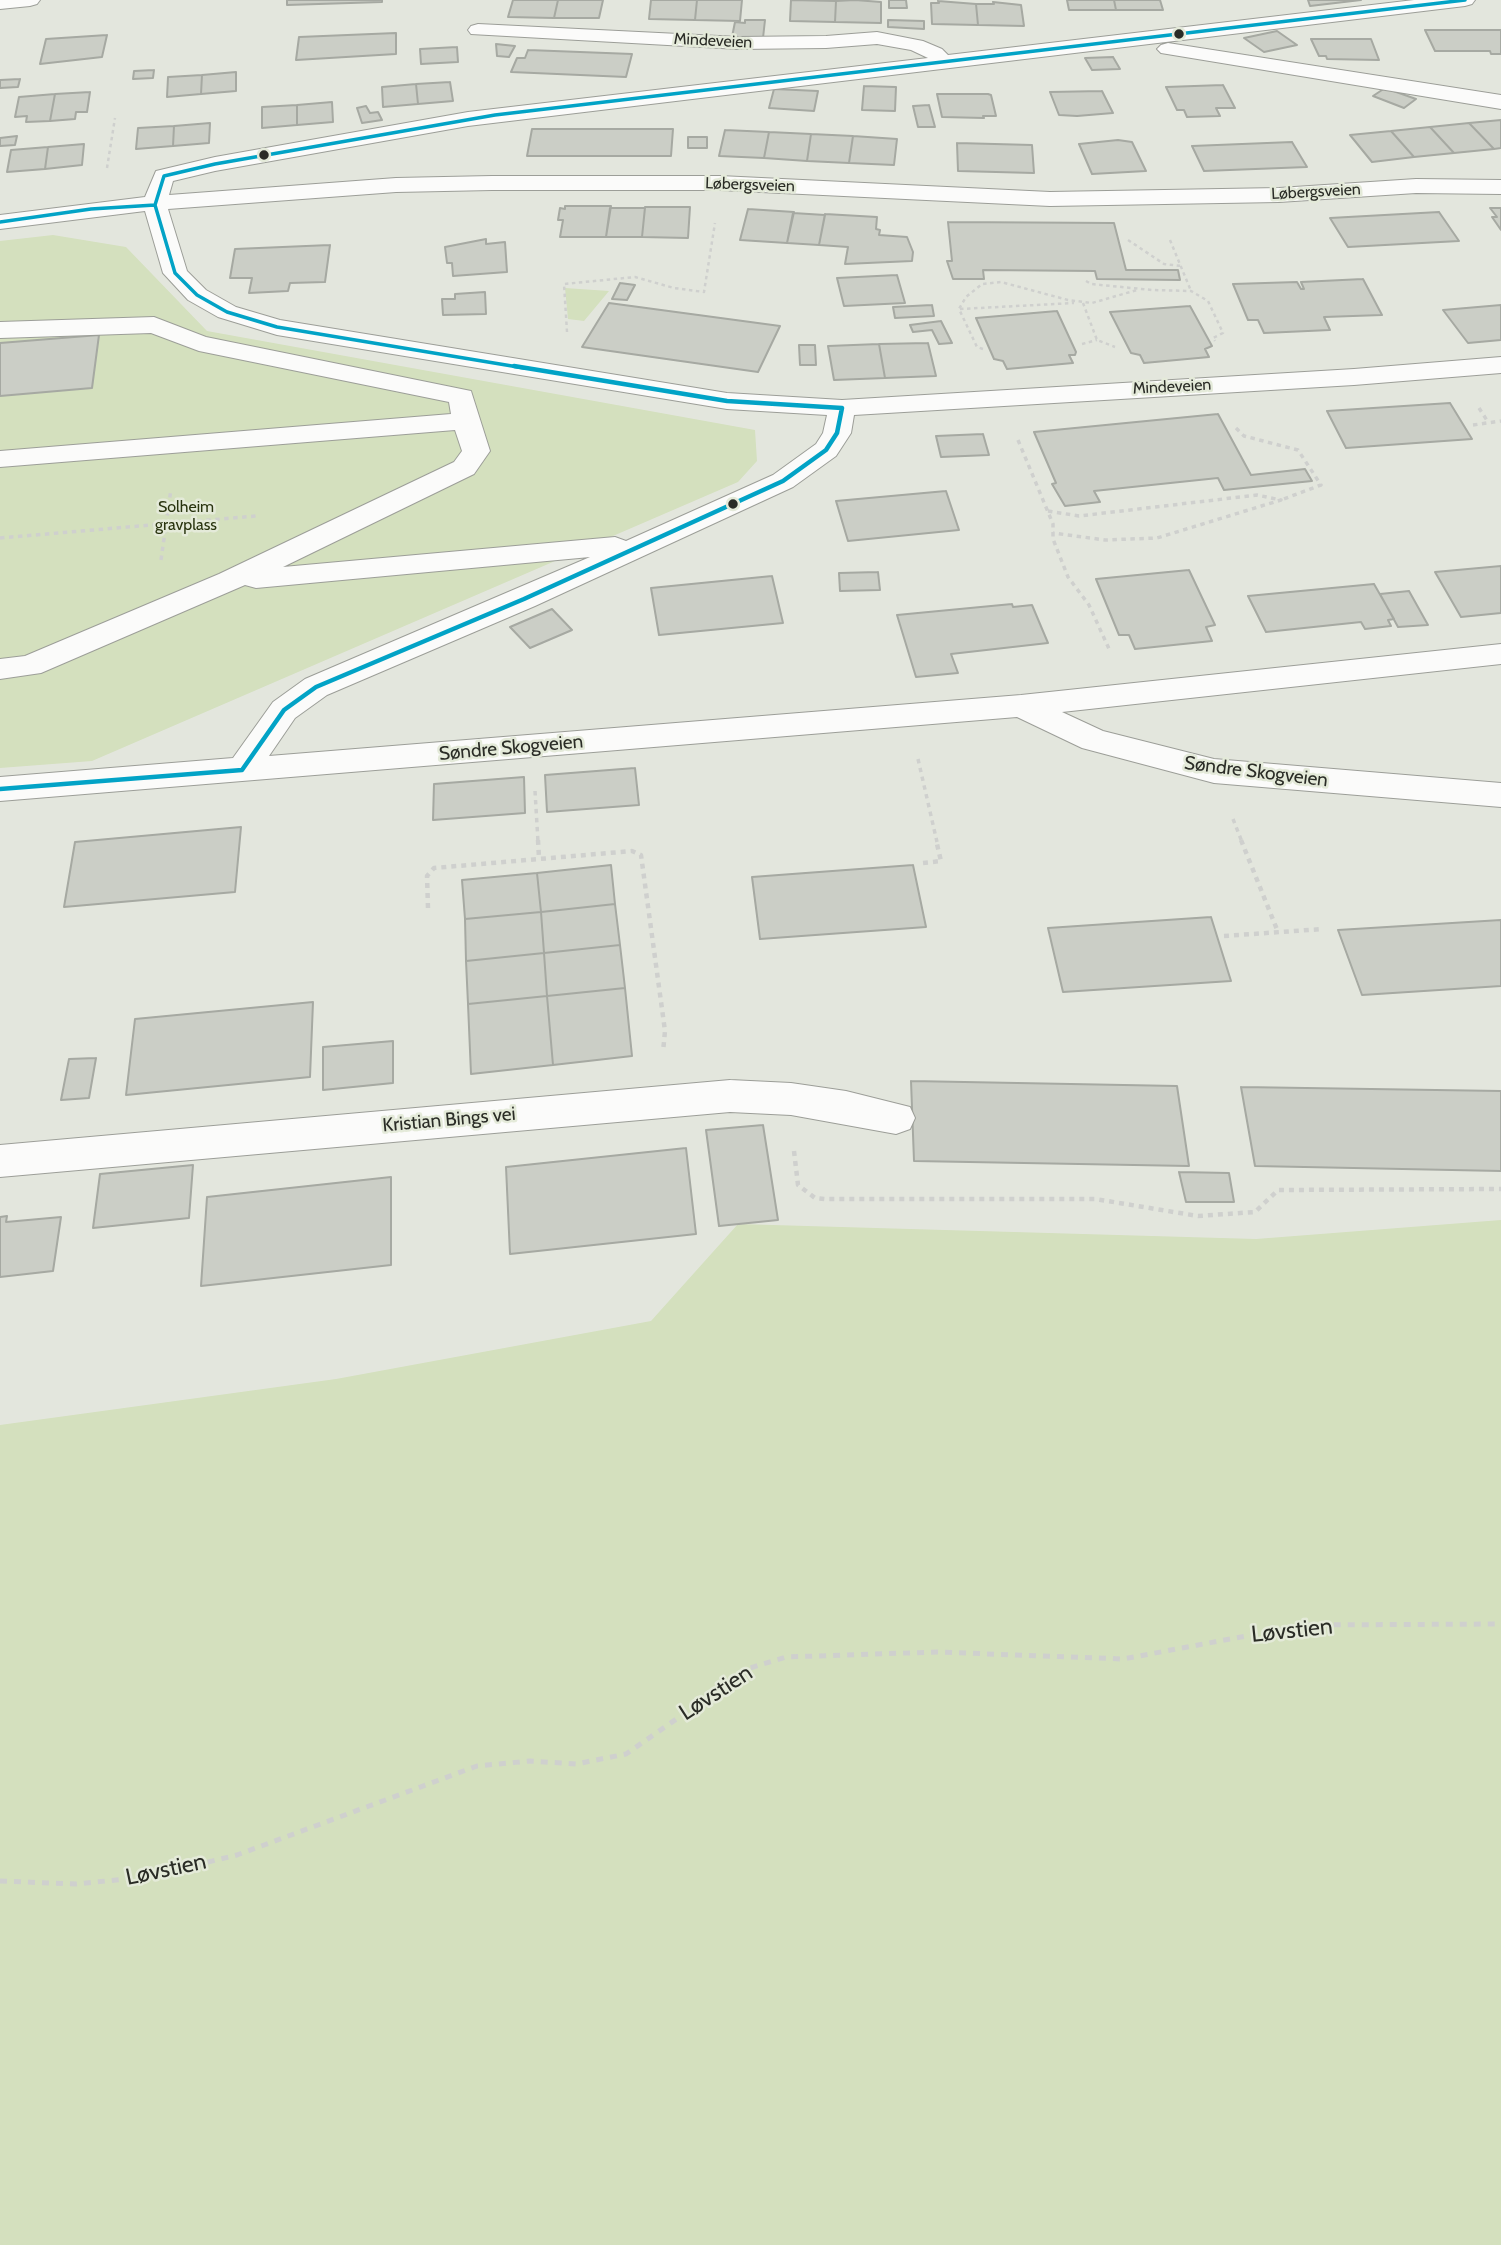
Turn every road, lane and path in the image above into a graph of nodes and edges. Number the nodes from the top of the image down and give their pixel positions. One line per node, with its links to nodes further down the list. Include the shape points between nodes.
1 (30, 0): 3 (street)
2 (1465, 0): 5 (street)
3 (0, 3)
4 (478, 30): 6 (street, Mindeveien, via 774,43 877,38 927,49)
5 (1143, 39): 6 (street); 7 (street, via 1173,50)
6 (943, 62): 11 (street, via 495,116 215,164 164,176)
7 (1501, 102)
8 (115, 118): 9 (path)
9 (107, 173)
10 (1501, 187): 11 (street, Løbergsveien, via 1050,199 720,183 546,182 396,185)
11 (155, 205): 12 (street, Løbergsveien); 29 (street, Mindeveien, via 176,273 197,295 227,312 277,327 727,401)
12 (0, 222)
13 (715, 223): 24 (path, via 704,292 635,276 564,284)
14 (1168, 236): 17 (path)
15 (1086, 281): 16 (path)
16 (1142, 289): 17 (path); 19 (path)
17 (1191, 291): 22 (path, via 1209,301 1223,333)
18 (1083, 303): 19 (path); 20 (path); 23 (path)
19 (1092, 303): 20 (path, via 1001,282 982,284)
20 (959, 309): 27 (path, via 977,347)
21 (0, 330): 30 (street, via 154,325 199,343 462,397)
22 (1213, 338)
23 (1097, 340): 25 (path); 26 (path)
24 (569, 341)
25 (1082, 344)
26 (1118, 348)
27 (984, 349)
28 (1501, 365): 29 (street, Mindeveien)
29 (842, 408): 43 (street, via 837,433 806,467)
30 (465, 421): 35 (street); 45 (street, via 476,451 464,468)
31 (1501, 422): 32 (path)
32 (1473, 425)
33 (1016, 436): 38 (path)
34 (1298, 450): 37 (path, via 1321,485)
35 (0, 459)
36 (170, 500): 40 (path)
37 (1281, 500): 38 (path, via 1257,495 1079,516); 41 (path, via 1157,538 1105,540)
38 (1048, 511): 41 (path)
39 (264, 516): 40 (path)
40 (166, 523): 42 (path); 44 (path)
41 (1053, 533): 46 (path, via 1068,577 1089,605)
42 (0, 538)
43 (642, 544): 45 (street); 51 (street, via 316,687 284,710)
44 (160, 560)
45 (230, 581): 48 (street, via 30,666)
46 (1110, 652)
47 (1501, 654): 49 (street, Søndre Skogveien)
48 (0, 669)
49 (1021, 706): 50 (street, Søndre Skogveien); 52 (street, Søndre Skogveien, via 1093,740)
50 (908, 715): 51 (street, Søndre Skogveien); 57 (path, via 941,861)
51 (242, 769): 54 (street, Søndre Skogveien)
52 (1214, 771): 55 (street, Søndre Skogveien); 60 (path)
53 (534, 782): 56 (path)
54 (0, 789)
55 (1501, 795)
56 (539, 858): 58 (path, via 434,868 427,876); 62 (path, via 632,851 641,855)
57 (923, 863)
58 (428, 908)
59 (1323, 929): 60 (path)
60 (1278, 932): 61 (path)
61 (1224, 936)
62 (665, 1031)
63 (791, 1099): 64 (street, Kristian Bings vei); 65 (street, Kristian Bings vei, via 676,1099); 66 (path, via 798,1185 816,1198 1096,1199 1198,1216 1255,1212 1278,1190)
64 (896, 1118)
65 (0, 1161)
66 (1501, 1189)
67 (1501, 1625): 68 (path, Løvstien, via 1305,1625 1123,1659 937,1652 786,1657 750,1668 626,1754 576,1764 530,1760 477,1766 237,1855 146,1877 76,1884)
68 (0, 1881)

